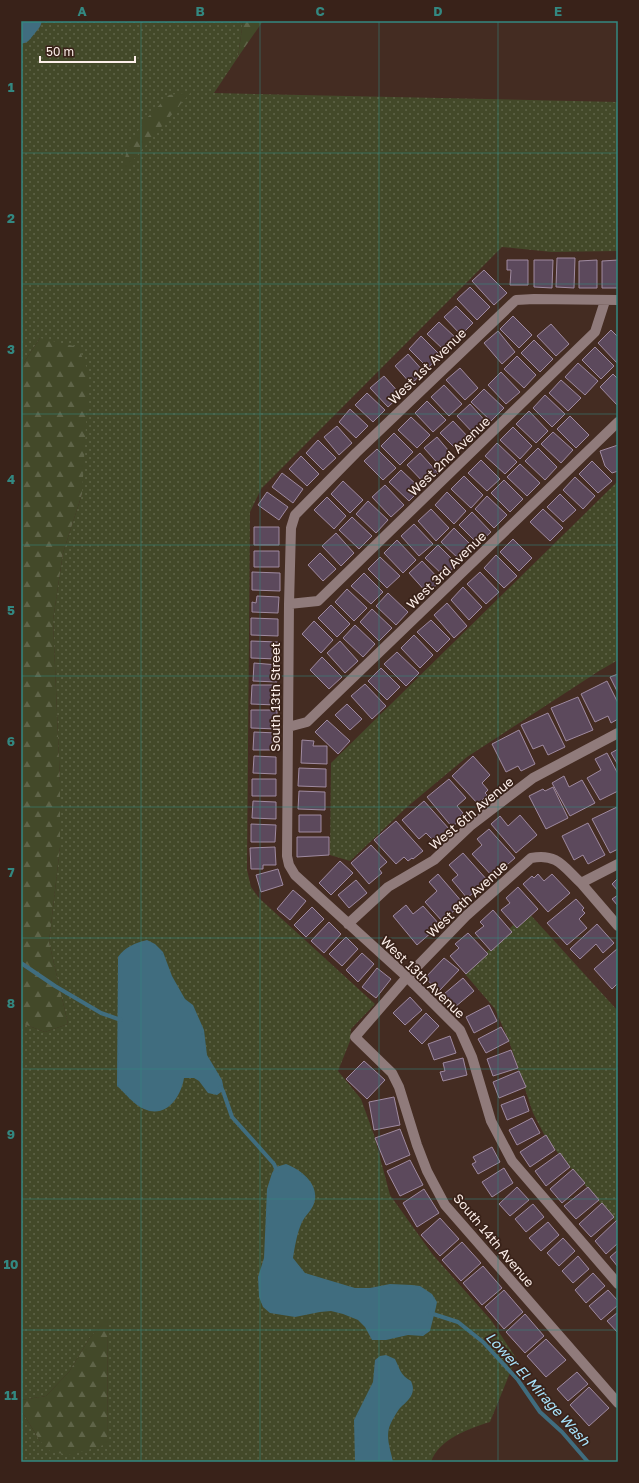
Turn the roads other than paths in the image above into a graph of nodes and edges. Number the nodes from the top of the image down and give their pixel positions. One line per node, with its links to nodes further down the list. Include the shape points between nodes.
1 (618, 300): 2 (street, West 1st Avenue)
2 (605, 301): 4 (street, West 1st Avenue, via 534,298 516,300 356,453 295,515); 5 (street, West 2nd Avenue, via 595,332 318,601)
3 (618, 422): 6 (street, West 3rd Avenue, via 307,722)
4 (291, 528): 5 (street, South 13th Street)
5 (289, 604): 6 (street, South 13th Street)
6 (288, 727): 9 (street, South 13th Street)
7 (618, 733): 11 (street, West 6th Avenue, via 533,778 470,826 434,860 388,887)
8 (618, 864): 10 (street)
9 (289, 865): 11 (street, West 13th Avenue, via 296,875)
10 (581, 883): 12 (street, West 8th Avenue); 13 (street, West 8th Avenue, via 558,860 545,855 531,858 466,916)
11 (348, 924): 13 (street, West 13th Avenue)
12 (618, 926)
13 (407, 977): 14 (street, West 8th Avenue); 15 (street, West 13th Avenue, via 460,1030 482,1086 491,1121 512,1161)
14 (355, 1037): 16 (street, South 14th Avenue, via 392,1073 427,1171 445,1205)
15 (618, 1284)
16 (618, 1403)

